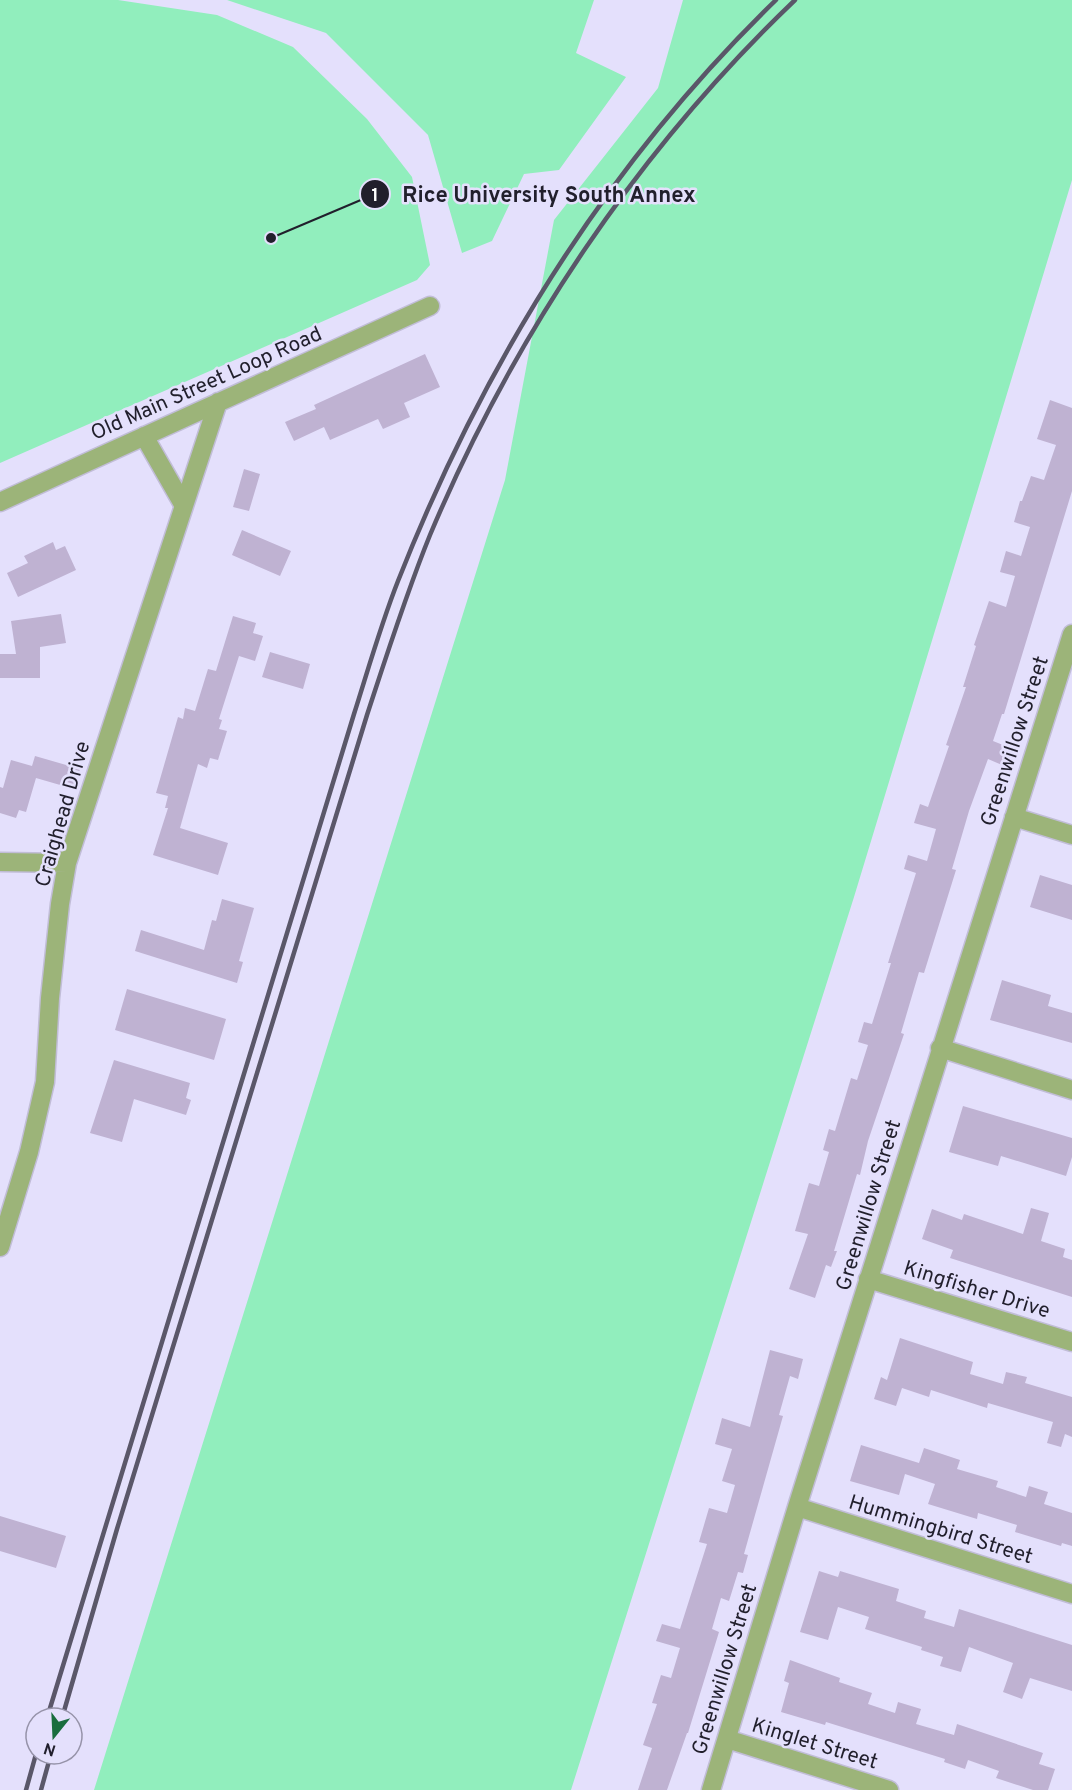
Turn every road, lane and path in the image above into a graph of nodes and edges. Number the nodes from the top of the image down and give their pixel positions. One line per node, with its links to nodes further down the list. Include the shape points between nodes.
1 (430, 306): 2 (street, Old Main Street Loop Road)
2 (218, 402): 3 (street, Old Main Street Loop Road); 5 (street, Craighead Drive)
3 (144, 436): 4 (street, Old Main Street Loop Road); 5 (street)
4 (0, 502)
5 (184, 506): 10 (street, Craighead Drive)
6 (1072, 634): 7 (street, Greenwillow Street)
7 (1014, 817): 8 (street); 11 (street, Greenwillow Street)
8 (1072, 835)
9 (0, 862): 10 (street)
10 (67, 863): 13 (street, Craighead Drive, via 50,998 45,1082 29,1152)
11 (940, 1048): 12 (street); 15 (street, Greenwillow Street)
12 (1072, 1090)
13 (7, 1203): 14 (street, Craighead Drive)
14 (0, 1247)
15 (868, 1278): 16 (street, Kingfisher Drive); 17 (street, Greenwillow Street)
16 (1072, 1342)
17 (797, 1507): 18 (street, Hummingbird Street); 19 (street, Greenwillow Street)
18 (1072, 1594)
19 (727, 1739): 20 (street, Greenwillow Street); 21 (street, Kinglet Street)
20 (711, 1790)
21 (890, 1790)

